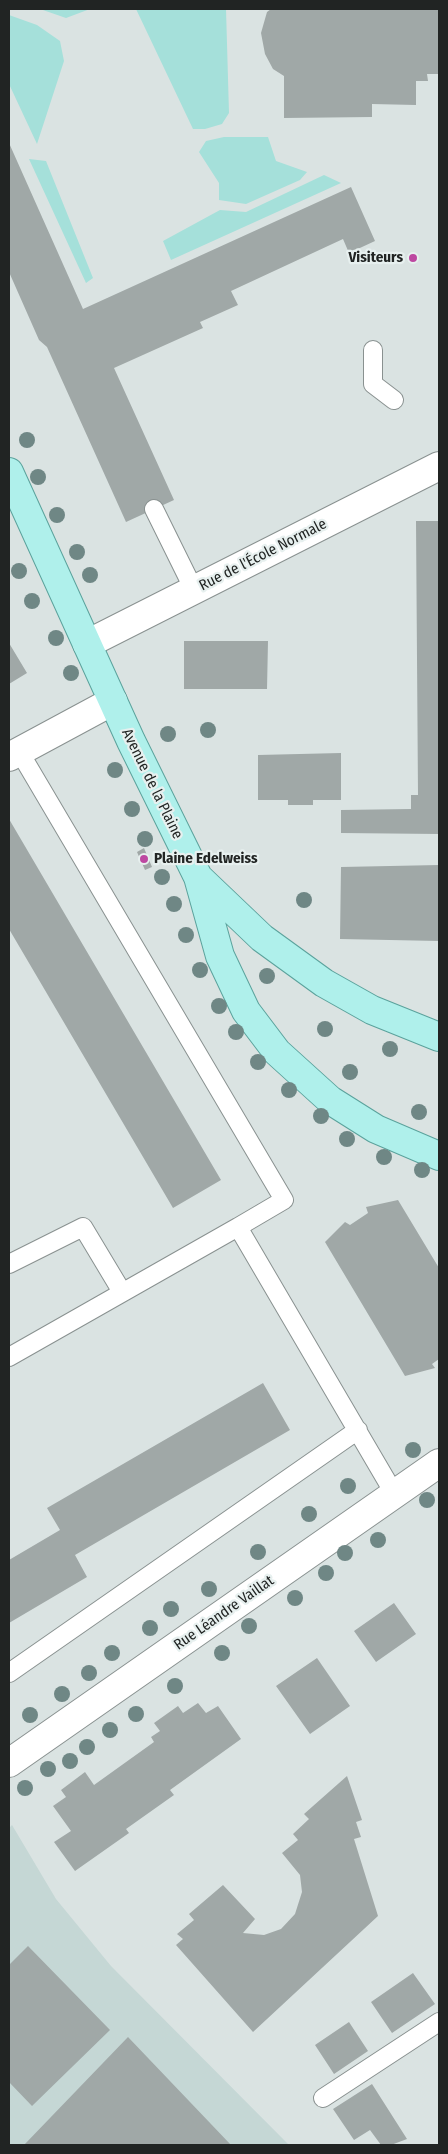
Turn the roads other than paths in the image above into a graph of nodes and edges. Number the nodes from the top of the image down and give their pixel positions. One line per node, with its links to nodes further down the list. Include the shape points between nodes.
1 (373, 350): 2 (lane, via 373,384)
2 (394, 400)
3 (439, 466): 6 (street, Rue de l'École Normale)
4 (9, 472): 7 (main road, Avenue de la Plaine)
5 (154, 509): 6 (lane)
6 (194, 590): 7 (street, Rue de l'École Normale)
7 (87, 644): 8 (main road, Avenue de la Plaine)
8 (113, 701): 9 (street); 10 (main road, Avenue de la Plaine)
9 (14, 754): 13 (lane, via 284,1200)
10 (198, 877): 11 (main road, via 262,938 324,983 372,1010); 12 (main road, Avenue de la Plaine, via 220,956 233,987 277,1052 310,1084 352,1116 401,1142)
11 (439, 1037)
12 (439, 1156)
13 (238, 1227): 15 (lane); 17 (lane)
14 (9, 1264): 15 (lane, via 83,1227)
15 (122, 1292): 16 (lane)
16 (9, 1357)
17 (358, 1430): 19 (lane); 20 (lane)
18 (439, 1463): 19 (street, Rue Léandre Vaillat)
19 (395, 1495): 21 (street, Rue Léandre Vaillat)
20 (9, 1673)
21 (9, 1764)
22 (439, 2022): 23 (lane)
23 (323, 2098)

